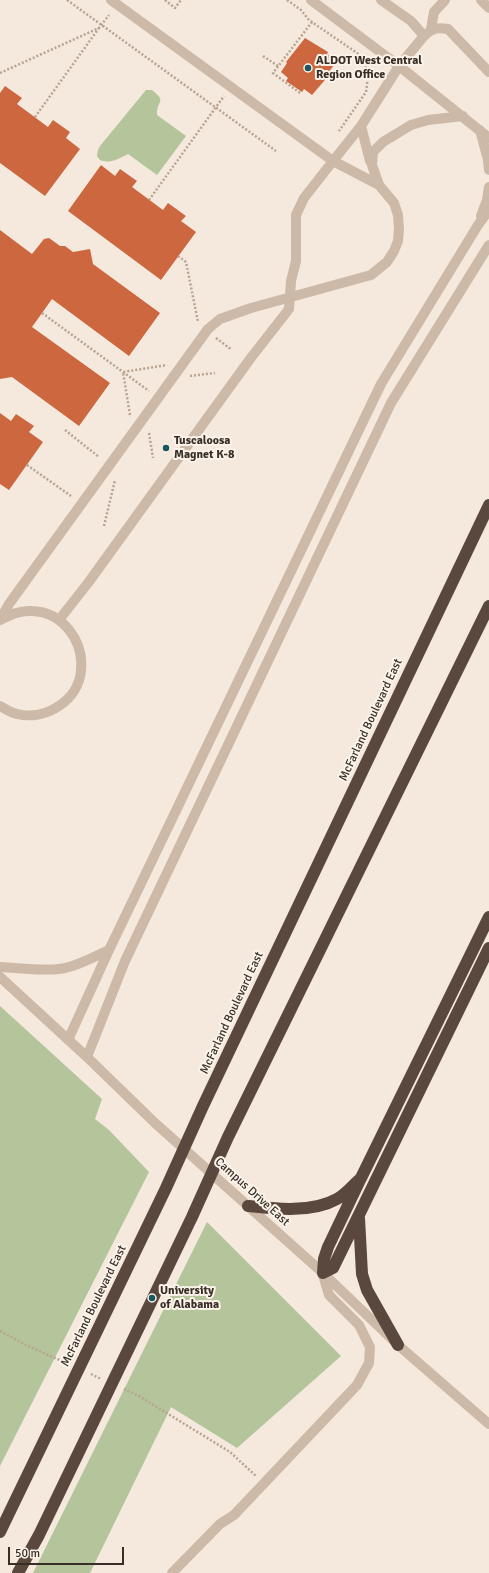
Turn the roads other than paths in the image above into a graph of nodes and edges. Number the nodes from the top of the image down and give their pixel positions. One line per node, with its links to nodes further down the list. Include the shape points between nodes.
1 (111, 0): 14 (street)
2 (311, 0): 8 (street)
3 (381, 0): 7 (street)
4 (445, 0): 7 (street, via 434,12)
5 (481, 0): 6 (street)
6 (489, 8)
7 (428, 32): 8 (street); 9 (street, via 441,28 448,29)
8 (399, 66): 10 (street); 11 (street)
9 (489, 72)
10 (463, 116): 12 (street); 15 (street, via 432,119 411,125 383,142 373,152)
11 (362, 126): 14 (street); 15 (street)
12 (485, 131): 13 (street); 16 (street)
13 (489, 138)
14 (333, 161): 17 (street); 22 (street, via 304,198 296,215 296,260)
15 (372, 165): 17 (street)
16 (489, 170)
17 (379, 185): 22 (street, via 394,203 398,215 398,241 387,262 371,275)
18 (489, 187): 20 (street)
19 (489, 210): 20 (street)
20 (478, 225): 30 (street, via 381,384)
21 (489, 245): 34 (street, via 391,403 125,961)
22 (290, 296): 25 (street, via 220,319 208,329); 26 (street, via 288,309 88,583)
23 (489, 505): 41 (highway, McFarland Boulevard East)
24 (489, 606): 42 (highway, via 228,1137 39,1535)
25 (0, 620): 26 (street, via 15,613 32,611 49,614)
26 (58, 620): 27 (street, via 74,636 80,653 81,670 76,687 65,701 51,711 34,716 16,714)
27 (0, 706)
28 (489, 917): 35 (highway)
29 (489, 948): 37 (highway)
30 (109, 950): 31 (street, via 60,969); 33 (street)
31 (0, 967)
32 (0, 977): 33 (street, Campus Drive East)
33 (68, 1040): 34 (street, Campus Drive East)
34 (87, 1057): 36 (street, Campus Drive East, via 155,1123)
35 (361, 1178): 36 (highway, via 337,1198 314,1206 278,1210); 38 (highway, via 328,1247)
36 (248, 1206): 38 (street, Campus Drive East)
37 (358, 1216): 38 (highway, via 333,1268); 39 (highway, via 365,1284)
38 (323, 1273): 39 (street, Campus Drive East); 43 (street, via 329,1295 360,1325 370,1347 369,1363 357,1385 234,1515 220,1524)
39 (398, 1345): 40 (street, Campus Drive East)
40 (489, 1424)
41 (0, 1532)
42 (18, 1573)
43 (172, 1573)

